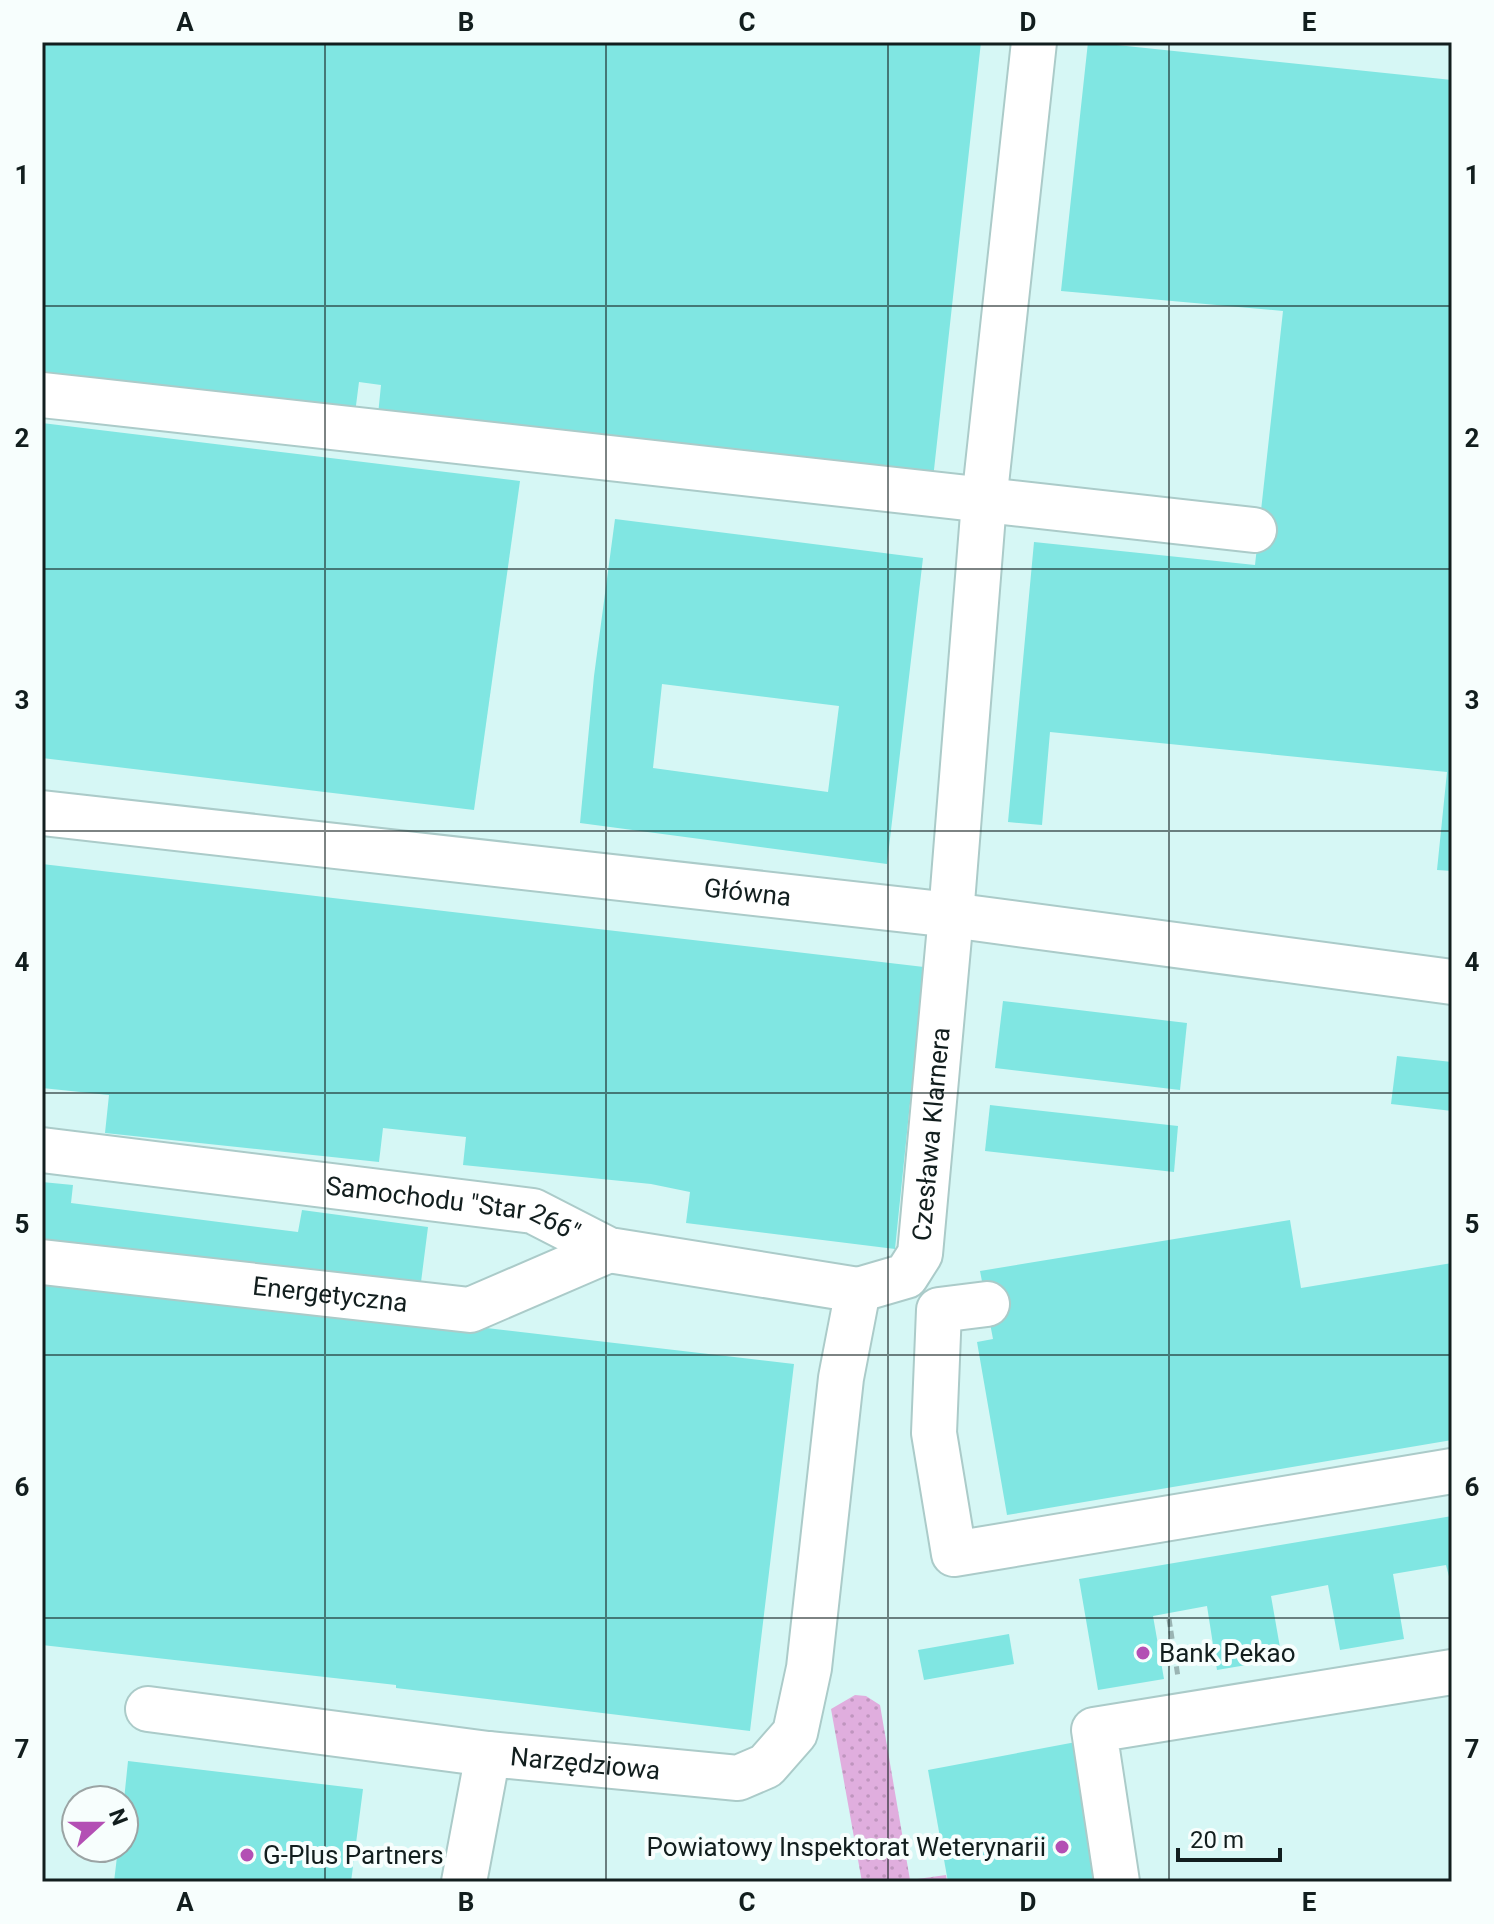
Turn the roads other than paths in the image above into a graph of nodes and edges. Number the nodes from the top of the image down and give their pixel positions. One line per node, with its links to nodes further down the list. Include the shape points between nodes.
1 (1034, 42): 3 (street, Czesława Klarnera)
2 (42, 395): 3 (street, via 545,449)
3 (982, 521): 4 (street); 6 (street, Czesława Klarnera)
4 (1254, 530)
5 (42, 813): 6 (street, Główna)
6 (951, 915): 7 (street, Główna); 11 (street, Czesława Klarnera, via 920,1254 906,1276)
7 (1452, 982)
8 (42, 1150): 9 (street, Samochodu "Star 266", via 533,1211)
9 (609, 1250): 10 (street, Energetyczna, via 470,1310); 11 (street, Samochodu "Star 266")
10 (42, 1262)
11 (858, 1290): 16 (street, Narzędziowa, via 841,1378 809,1668 795,1733 766,1766 738,1778)
12 (987, 1304): 13 (street, via 939,1310 934,1433 954,1554)
13 (1452, 1471)
14 (1452, 1672): 18 (street, via 1094,1730)
15 (148, 1709): 16 (street)
16 (488, 1754): 17 (street, Narzędziowa)
17 (464, 1882)
18 (1117, 1882)

